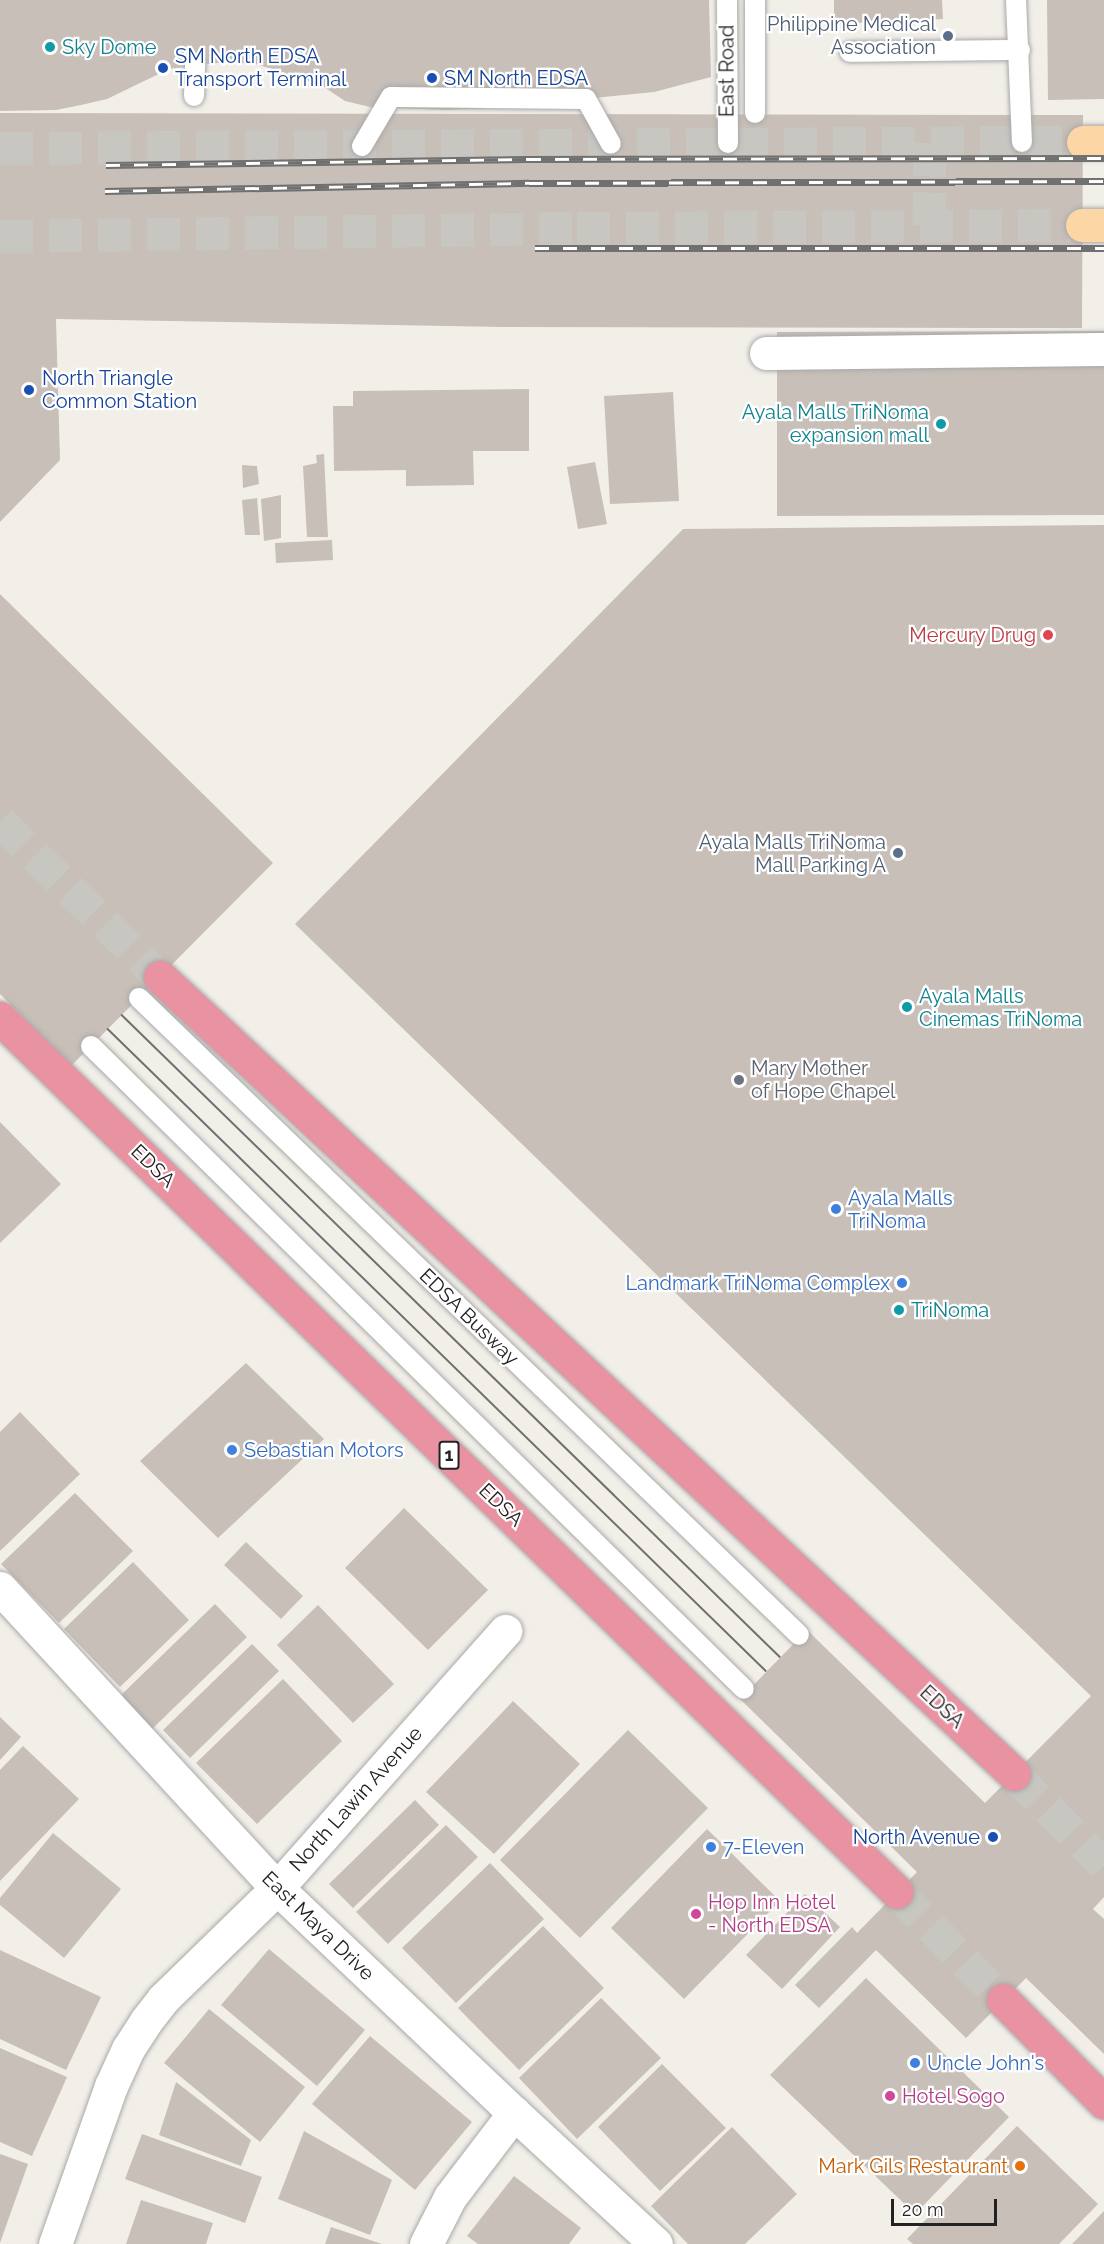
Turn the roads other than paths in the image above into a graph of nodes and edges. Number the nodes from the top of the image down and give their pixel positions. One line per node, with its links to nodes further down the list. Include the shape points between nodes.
1 (727, 0): 10 (lane, East Road)
2 (755, 0): 8 (lane, East Road)
3 (1016, 0): 4 (lane)
4 (1020, 50): 5 (lane); 9 (lane)
5 (850, 52)
6 (195, 65): 7 (lane)
7 (194, 96)
8 (755, 113)
9 (1022, 142)
10 (728, 143)
11 (611, 144): 12 (lane, via 586,99 391,98)
12 (362, 146)
13 (1104, 349): 14 (street)
14 (766, 353)
15 (150, 987): 20 (lane, EDSA Busway); 22 (highway, EDSA)
16 (0, 1018): 24 (highway, EDSA / 1)
17 (91, 1046): 21 (lane)
18 (0, 1588): 23 (street, East Maya Drive)
19 (505, 1631): 23 (street, North Lawin Avenue)
20 (799, 1635)
21 (744, 1689)
22 (1014, 1774)
23 (277, 1888): 27 (street, East Maya Drive); 28 (street, North Lawin Avenue, via 163,1999 128,2049)
24 (897, 1892)
25 (1003, 2000): 26 (highway)
26 (1104, 2102)
27 (514, 2113): 29 (street, via 450,2197); 30 (street, East Maya Drive)
28 (55, 2244)
29 (426, 2244)
30 (656, 2244)

